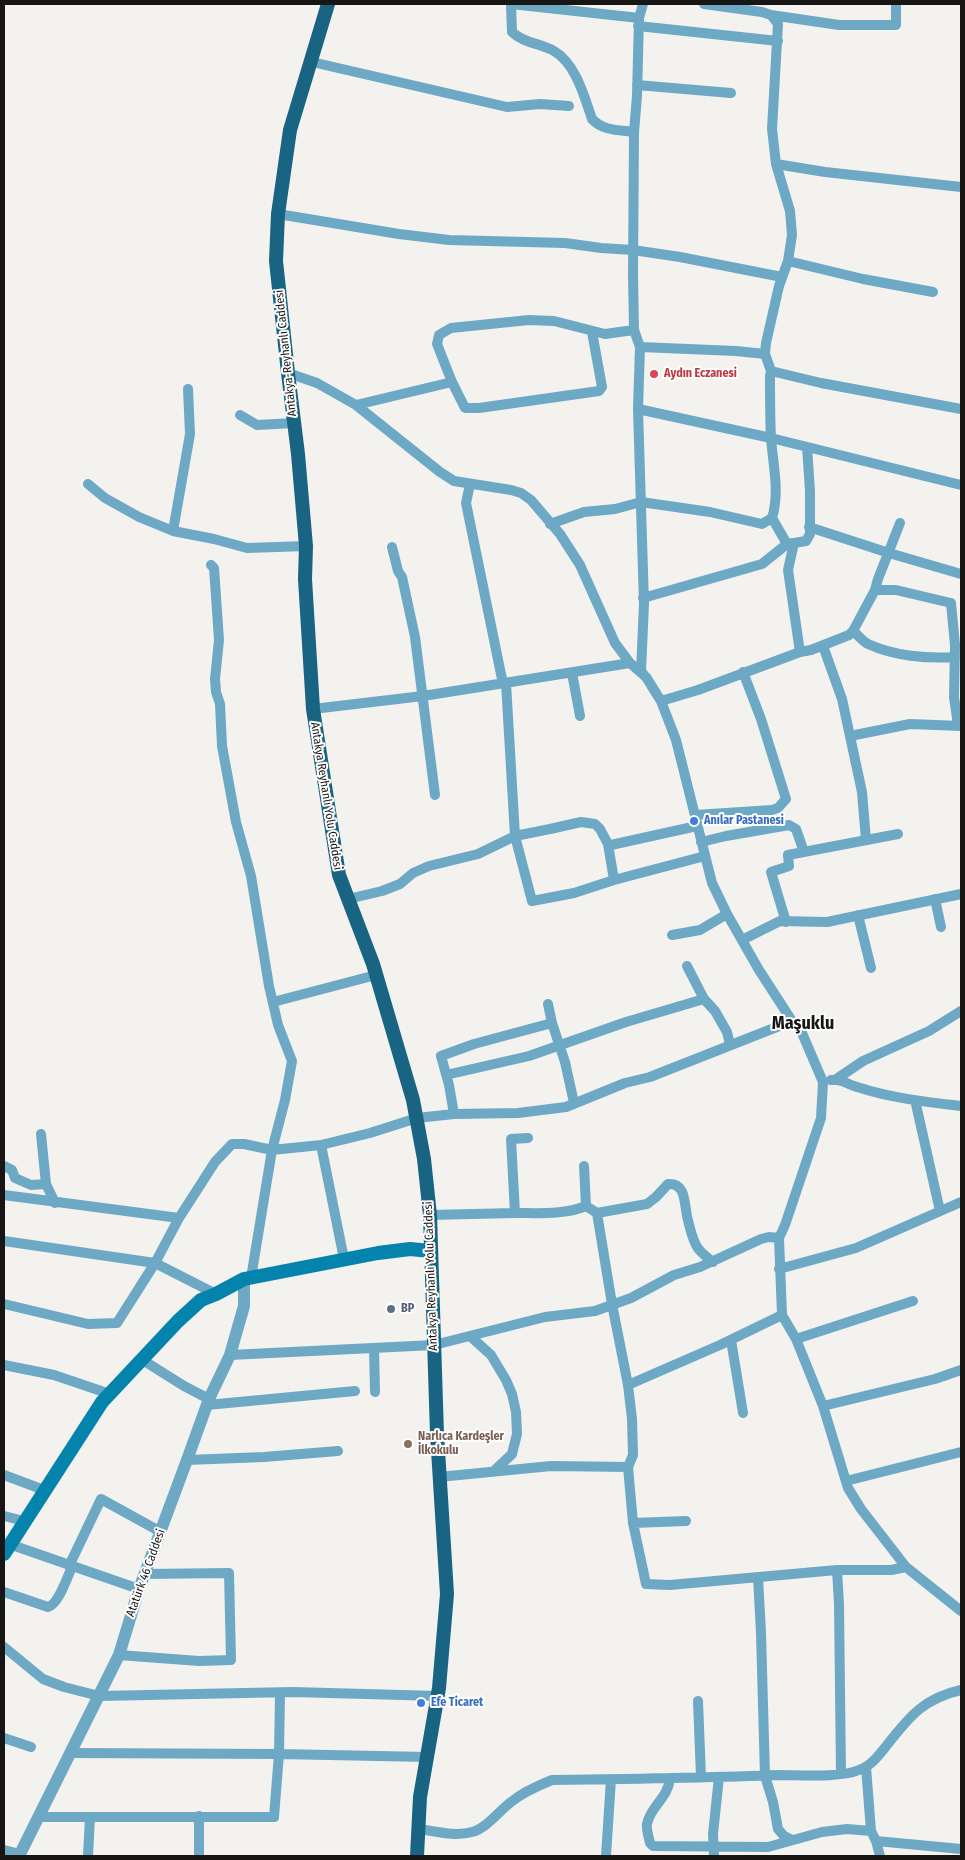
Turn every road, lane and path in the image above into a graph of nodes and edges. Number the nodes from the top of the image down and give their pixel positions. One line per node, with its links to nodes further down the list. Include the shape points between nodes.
1 (328, 4): 8 (main road, Antakya-Reyhanlı Caddesi)
2 (643, 4): 6 (street)
3 (704, 4): 5 (street)
4 (896, 4): 5 (street, via 896,25 839,25)
5 (771, 15): 7 (street, via 778,24)
6 (638, 22): 7 (street); 9 (street); 12 (street, via 511,4 512,32 518,38 554,51 564,60 578,81 592,119 610,130)
7 (778, 40): 13 (street, via 772,129)
8 (312, 62): 11 (street, via 507,108 540,104); 15 (main road, Antakya-Reyhanlı Caddesi, via 290,130)
9 (637, 85): 10 (street); 12 (street)
10 (731, 94)
11 (569, 106)
12 (634, 132): 16 (street)
13 (776, 164): 14 (street); 17 (street, via 792,224)
14 (961, 187)
15 (278, 214): 16 (street, via 441,239 565,243); 25 (main road, Antakya-Reyhanlı Caddesi, via 276,261)
16 (633, 250): 18 (street); 20 (street)
17 (788, 261): 18 (street); 19 (street, via 863,280)
18 (782, 277): 23 (street)
19 (933, 292)
20 (634, 330): 21 (street, via 605,334); 22 (street)
21 (592, 332): 26 (street, via 572,325 530,320 451,328 439,335 437,344); 26 (street, via 602,387 599,391 465,408)
22 (640, 347): 23 (street); 29 (street)
23 (765, 354): 24 (street)
24 (771, 371): 30 (street); 33 (street)
25 (288, 373): 28 (street, via 317,383); 32 (main road, Antakya-Reyhanlı Caddesi)
26 (452, 382): 28 (street)
27 (188, 389): 43 (street, via 190,434)
28 (356, 405): 36 (street, via 454,482)
29 (638, 409): 33 (street); 38 (street)
30 (961, 409)
31 (240, 415): 32 (street, via 257,424)
32 (294, 423): 45 (main road, Antakya-Reyhanlı Caddesi)
33 (771, 438): 34 (street); 39 (street, via 776,490)
34 (807, 447): 37 (street); 42 (street)
35 (88, 484): 43 (street, via 105,498 139,517)
36 (470, 484): 41 (street, via 521,492); 62 (street, via 466,503)
37 (961, 485)
38 (641, 502): 39 (street, via 710,512 762,524); 41 (street, via 584,512); 51 (street)
39 (772, 518): 44 (street)
40 (900, 523): 47 (street)
41 (550, 524): 58 (street, via 580,565 615,642)
42 (810, 527): 44 (street, via 806,541); 47 (street)
43 (173, 531): 45 (street, via 246,548)
44 (790, 543): 51 (street, via 762,564); 56 (street, via 788,570)
45 (306, 546): 65 (main road, Antakya-Reyhanlı Caddesi)
46 (392, 546): 63 (street, via 415,637)
47 (889, 553): 49 (street); 50 (street)
48 (211, 565): 92 (street, via 214,568 219,640 214,679 220,704 222,746 236,822 251,876)
49 (961, 574)
50 (876, 590): 52 (street, via 896,590); 53 (street)
51 (643, 598): 61 (street, via 641,671)
52 (956, 603): 54 (street)
53 (853, 631): 55 (street); 57 (street, via 866,643 896,652 936,658)
54 (958, 645): 57 (street)
55 (823, 646): 56 (street); 68 (street, via 842,699)
56 (800, 652): 59 (street)
57 (955, 657): 67 (street, via 954,697)
58 (630, 663): 60 (street); 61 (street)
59 (743, 672): 64 (street); 70 (street, via 786,799 772,810)
60 (572, 673): 62 (street); 66 (street)
61 (646, 677): 64 (street)
62 (504, 683): 63 (street); 72 (street)
63 (423, 696): 65 (street); 69 (street)
64 (661, 701): 70 (street, via 676,740)
65 (313, 709): 81 (main road, Antakya Reyhanlı Yolu Caddesi, via 338,875)
66 (580, 716)
67 (960, 726): 68 (street, via 910,724)
68 (850, 736): 73 (street, via 862,792)
69 (434, 795)
70 (696, 821): 74 (street); 75 (street, via 620,844)
71 (898, 834): 73 (street)
72 (515, 836): 75 (street, via 581,822 600,828); 78 (street, via 532,901 574,893); 81 (street, via 478,854 429,866 382,891)
73 (866, 840): 76 (street)
74 (701, 842): 76 (street, via 789,825 796,830); 77 (street)
75 (608, 844): 78 (street)
76 (804, 852): 84 (street, via 788,855 789,866 771,872)
77 (705, 856): 78 (street); 82 (street, via 712,883)
78 (614, 880)
79 (961, 894): 80 (street)
80 (935, 898): 83 (street); 85 (street)
81 (348, 899): 90 (main road, Antakya Reyhanlı Yolu Caddesi)
82 (727, 914): 86 (street, via 700,930); 87 (street)
83 (858, 914): 84 (street, via 827,922); 89 (street)
84 (786, 922): 87 (street, via 780,921)
85 (941, 927)
86 (672, 935)
87 (742, 940): 95 (street)
88 (687, 966): 91 (street)
89 (871, 968)
90 (376, 975): 92 (street); 106 (main road, Antakya Reyhanlı Yolu Caddesi)
91 (704, 999): 97 (street, via 727,1032); 98 (street)
92 (272, 1002): 110 (street, via 292,1060)
93 (548, 1004): 96 (street)
94 (961, 1011): 100 (street, via 929,1031 863,1061)
95 (792, 1021): 97 (street); 101 (street, via 802,1033)
96 (552, 1023): 98 (street); 99 (street, via 441,1056)
97 (730, 1045): 103 (street)
98 (560, 1046): 99 (street); 103 (street)
99 (446, 1075): 105 (street)
100 (835, 1080): 101 (street); 102 (street, via 882,1095)
101 (823, 1082): 123 (street, via 820,1118)
102 (915, 1100): 104 (street); 118 (street)
103 (574, 1103): 105 (street, via 566,1108 518,1113)
104 (961, 1106)
105 (454, 1114): 106 (street)
106 (417, 1118): 109 (street); 121 (main road, Antakya Reyhanlı Yolu Caddesi)
107 (41, 1134): 113 (street)
108 (528, 1138): 119 (street, via 510,1139)
109 (321, 1145): 110 (street); 126 (street)
110 (272, 1150): 122 (street, via 232,1144 215,1162); 130 (street)
111 (4, 1166): 113 (street, via 12,1170 16,1178 32,1185)
112 (584, 1166): 117 (street)
113 (46, 1184): 115 (street)
114 (4, 1195): 115 (street)
115 (55, 1202): 122 (street)
116 (961, 1202): 118 (street)
117 (586, 1206): 119 (street, via 563,1212); 120 (street)
118 (940, 1211): 129 (street, via 856,1248)
119 (515, 1213): 121 (street)
120 (597, 1213): 128 (street, via 647,1204 668,1184 674,1184 683,1193 696,1246); 134 (street)
121 (430, 1215): 125 (main road, Antakya Reyhanlı Yolu Caddesi)
122 (179, 1218): 127 (street)
123 (779, 1238): 128 (street, via 761,1239); 129 (street)
124 (4, 1241): 127 (street)
125 (431, 1251): 126 (main road, via 410,1249); 139 (main road, Antakya Reyhanlı Yolu Caddesi)
126 (344, 1259): 130 (main road)
127 (155, 1262): 131 (street); 133 (street, via 117,1323 88,1324)
128 (713, 1262): 134 (street, via 674,1275 631,1298)
129 (780, 1269): 135 (street)
130 (248, 1278): 131 (main road); 141 (street, Atatürk 46 Caddesi)
131 (216, 1294): 142 (main road, via 202,1300)
132 (913, 1301): 137 (street)
133 (4, 1304)
134 (612, 1304): 136 (street); 145 (street)
135 (782, 1315): 137 (street); 138 (street)
136 (470, 1336): 139 (street); 156 (street, via 496,1363 512,1394 516,1412 517,1434 512,1454)
137 (796, 1339): 150 (street)
138 (731, 1340): 145 (street); 151 (street)
139 (434, 1345): 140 (street); 158 (main road, Antakya Reyhanlı Yolu Caddesi)
140 (374, 1348): 141 (street); 147 (street)
141 (230, 1355): 149 (street, Atatürk 46 Caddesi)
142 (141, 1359): 148 (main road); 149 (street)
143 (4, 1365): 148 (street, via 54,1375)
144 (961, 1370): 150 (street)
145 (628, 1385): 155 (street, via 633,1456)
146 (355, 1392): 149 (street)
147 (375, 1392)
148 (110, 1394): 160 (main road)
149 (208, 1402): 154 (street, Atatürk 46 Caddesi)
150 (823, 1406): 159 (street)
151 (743, 1413)
152 (338, 1451): 154 (street)
153 (961, 1452): 159 (street)
154 (187, 1460): 165 (street, Atatürk 46 Caddesi)
155 (628, 1467): 156 (street, via 551,1466); 164 (street)
156 (494, 1471): 158 (street)
157 (4, 1475): 160 (street)
158 (439, 1477): 180 (main road, Antakya Reyhanlı Yolu Caddesi, via 447,1594)
159 (846, 1481): 168 (street, via 861,1509)
160 (44, 1490): 162 (main road)
161 (4, 1516): 162 (street)
162 (24, 1521): 166 (main road)
163 (686, 1521): 164 (street)
164 (633, 1523): 171 (street, via 646,1584)
165 (161, 1532): 167 (street, via 101,1499); 170 (street, Atatürk 46 Caddesi)
166 (6, 1549): 167 (street)
167 (70, 1566): 172 (street); 173 (street, via 52,1606)
168 (906, 1566): 169 (street, via 891,1570); 174 (street)
169 (837, 1570): 171 (street); 188 (street)
170 (145, 1574): 172 (street, Atatürk 46 Caddesi); 176 (street, via 229,1573 231,1660)
171 (758, 1577): 189 (street)
172 (139, 1589): 176 (street, Atatürk 46 Caddesi)
173 (4, 1592)
174 (961, 1611)
175 (4, 1647): 179 (street, via 50,1683)
176 (119, 1655): 179 (street, Atatürk 46 Caddesi)
177 (961, 1690): 187 (street, via 926,1703)
178 (280, 1693): 179 (street); 180 (street); 185 (street)
179 (99, 1696): 184 (street, Atatürk 46 Caddesi)
180 (438, 1696): 186 (main road, Antakya Reyhanlı Yolu Caddesi)
181 (698, 1701): 190 (street)
182 (4, 1738): 183 (street)
183 (31, 1747)
184 (70, 1754): 185 (street); 195 (street, Atatürk 46 Caddesi)
185 (279, 1754): 186 (street); 194 (street, via 274,1817)
186 (427, 1757): 197 (main road, Antakya Reyhanlı Yolu Caddesi)
187 (866, 1767): 188 (street); 198 (street)
188 (841, 1774): 189 (street)
189 (765, 1776): 191 (street); 199 (street, via 778,1829)
190 (701, 1777): 191 (street); 192 (street)
191 (719, 1777): 201 (street)
192 (670, 1778): 193 (street); 201 (street, via 669,1788 646,1825 650,1844)
193 (611, 1779): 197 (street, via 552,1780 511,1802 473,1832 456,1834); 208 (street)
194 (200, 1816): 196 (street); 206 (street)
195 (39, 1817): 196 (street); 204 (street, Atatürk 46 Caddesi)
196 (90, 1817): 205 (street)
197 (418, 1829): 207 (main road, Antakya Reyhanlı Yolu Caddesi)
198 (871, 1831): 199 (street, via 847,1829); 200 (street)
199 (792, 1840): 201 (street, via 768,1847)
200 (876, 1841): 202 (street); 210 (street)
201 (712, 1846): 209 (street)
202 (961, 1849)
203 (4, 1850): 204 (street)
204 (20, 1855)
205 (88, 1856)
206 (199, 1856)
207 (416, 1856)
208 (606, 1856)
209 (714, 1856)
210 (880, 1856)

